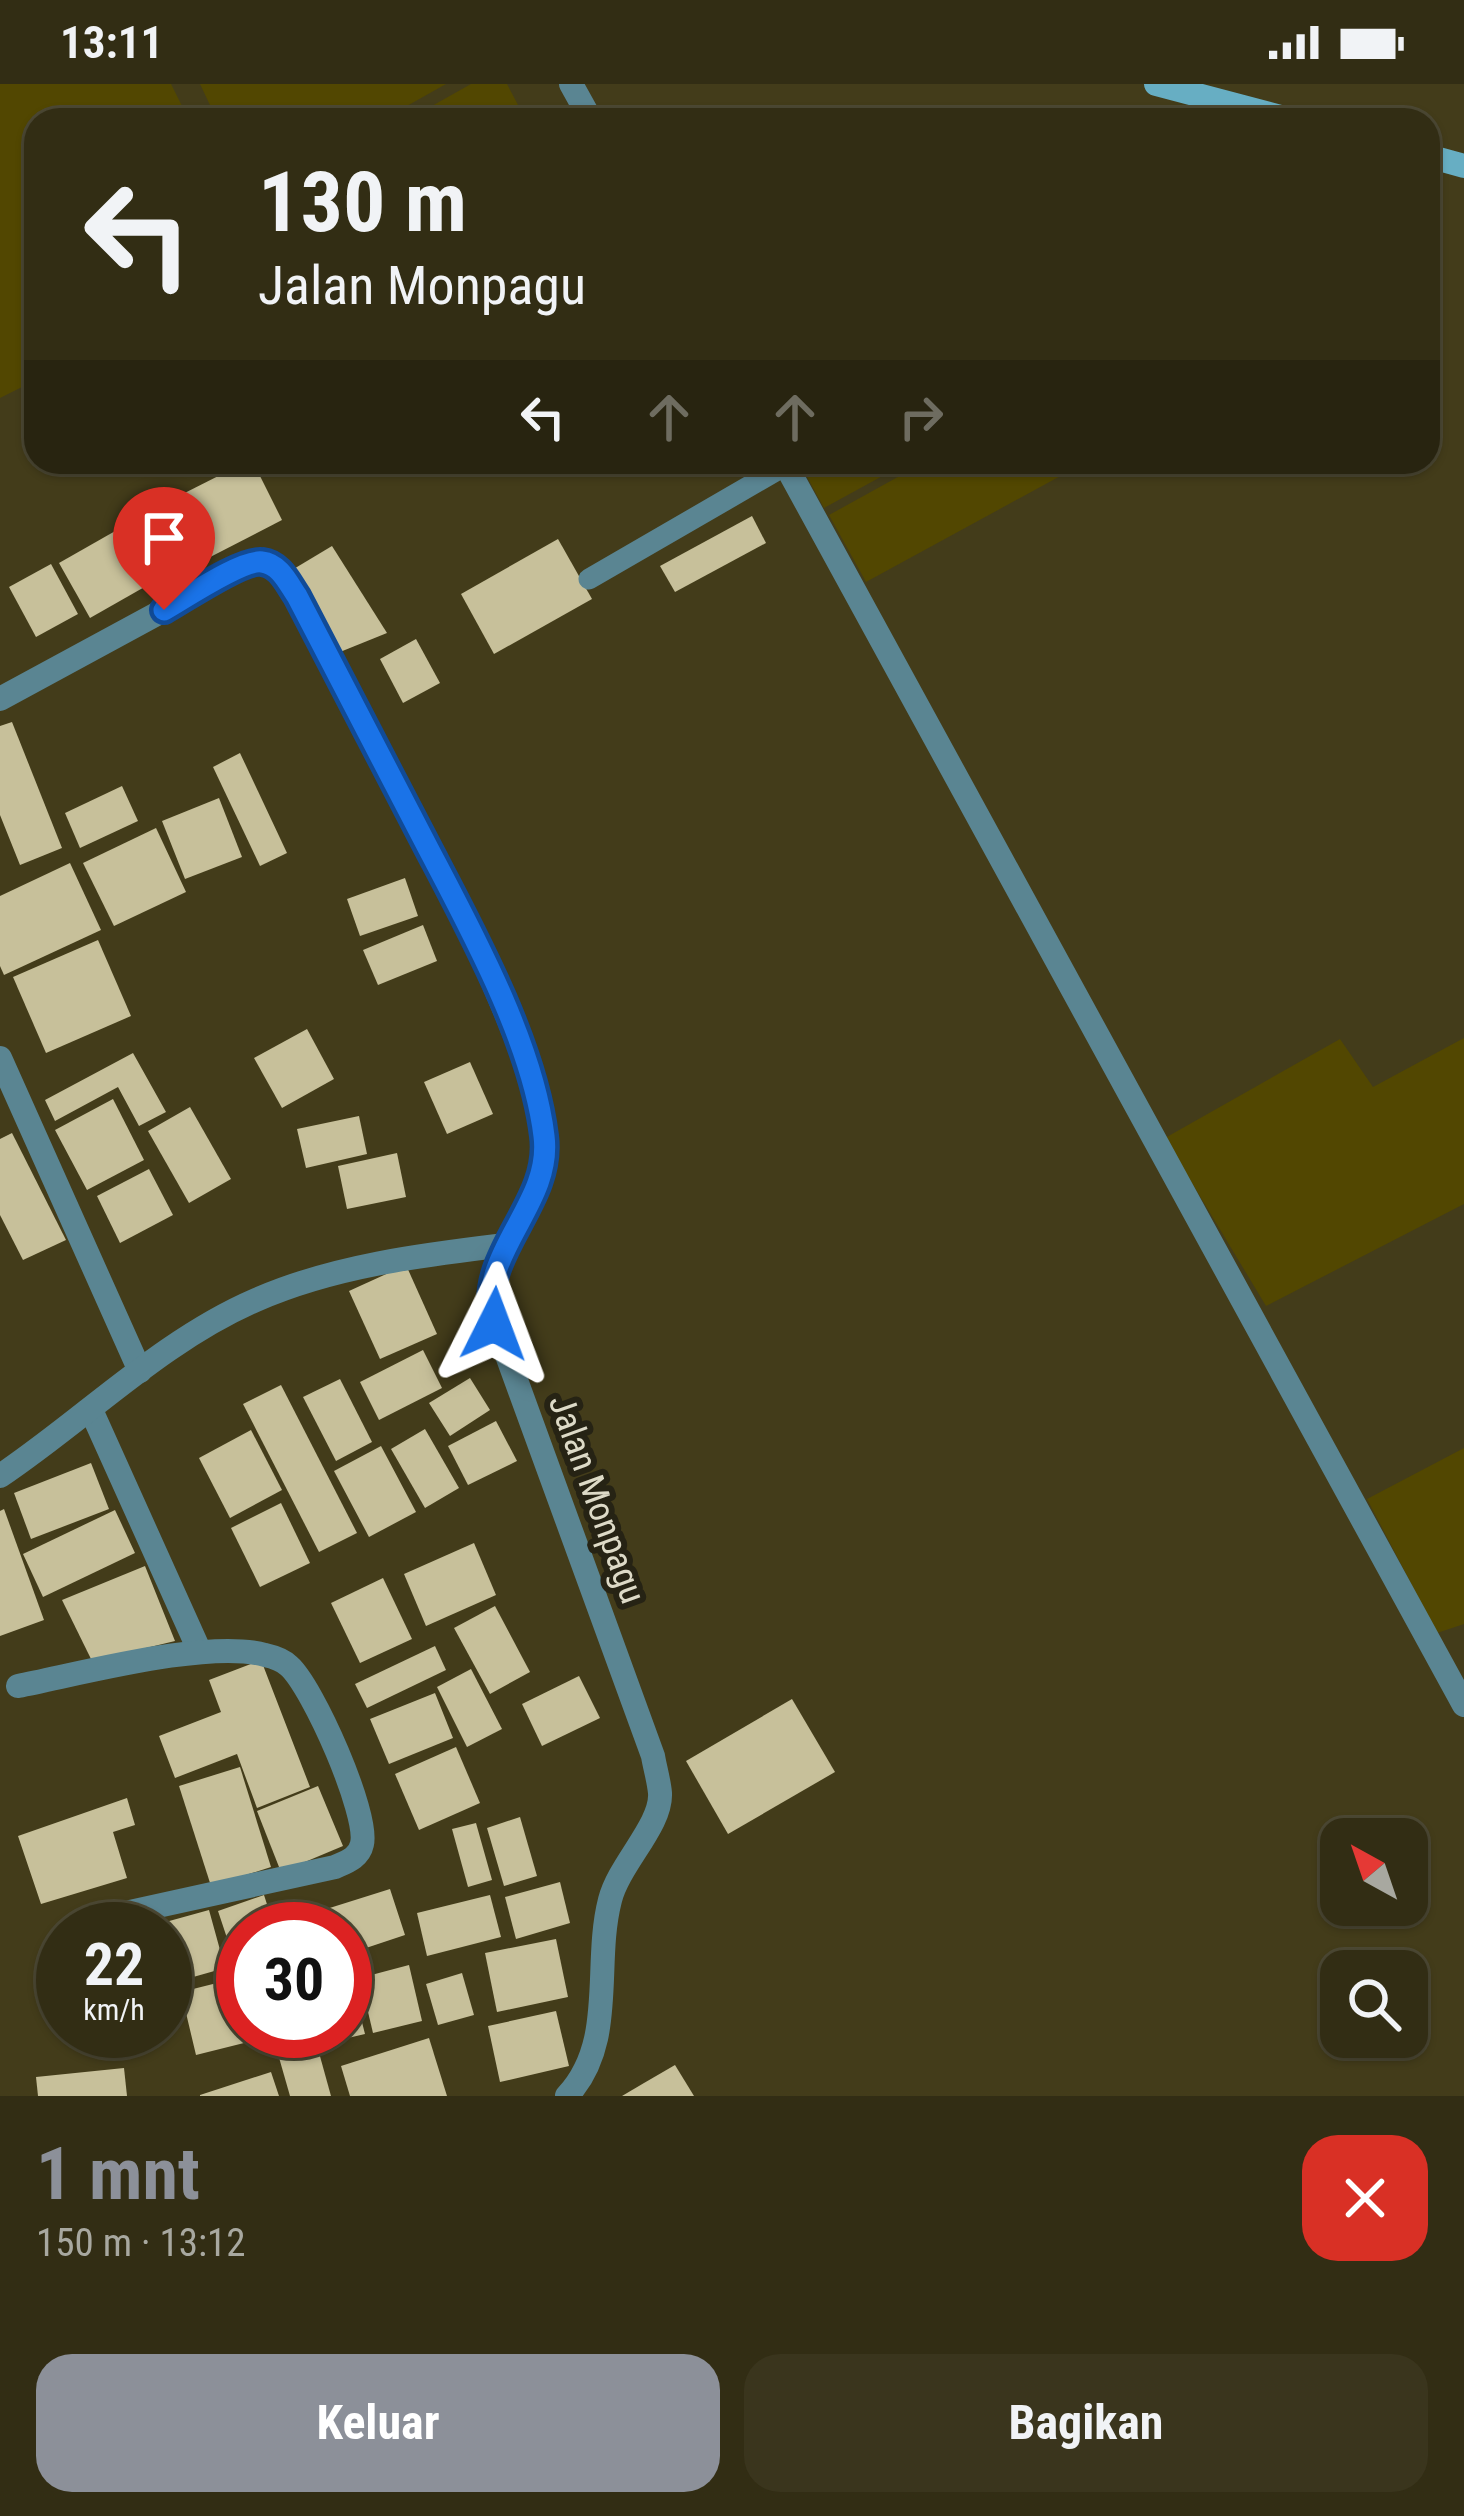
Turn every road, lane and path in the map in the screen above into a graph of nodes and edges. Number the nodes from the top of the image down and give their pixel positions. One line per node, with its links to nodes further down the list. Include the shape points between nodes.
1 (1156, 84): 2 (street)
2 (1247, 108)
3 (768, 474): 5 (lane)
4 (790, 474): 14 (street)
5 (589, 579)
6 (0, 699): 8 (street, Jalan Monpagu, via 247,565 280,571 483,952 532,1081 545,1162)
7 (0, 1058): 9 (street)
8 (505, 1245): 9 (street, via 296,1285 218,1320); 16 (street, Jalan Monpagu, via 490,1286 494,1324 653,1756 660,1796 656,1819 610,1897 599,2031)
9 (140, 1371): 10 (street)
10 (92, 1410): 11 (street); 12 (street)
11 (0, 1476)
12 (200, 1652): 13 (street); 15 (street, via 262,1654 300,1677 359,1814 362,1843 335,1867)
13 (18, 1686)
14 (1464, 1705)
15 (176, 1902)
16 (568, 2096)

